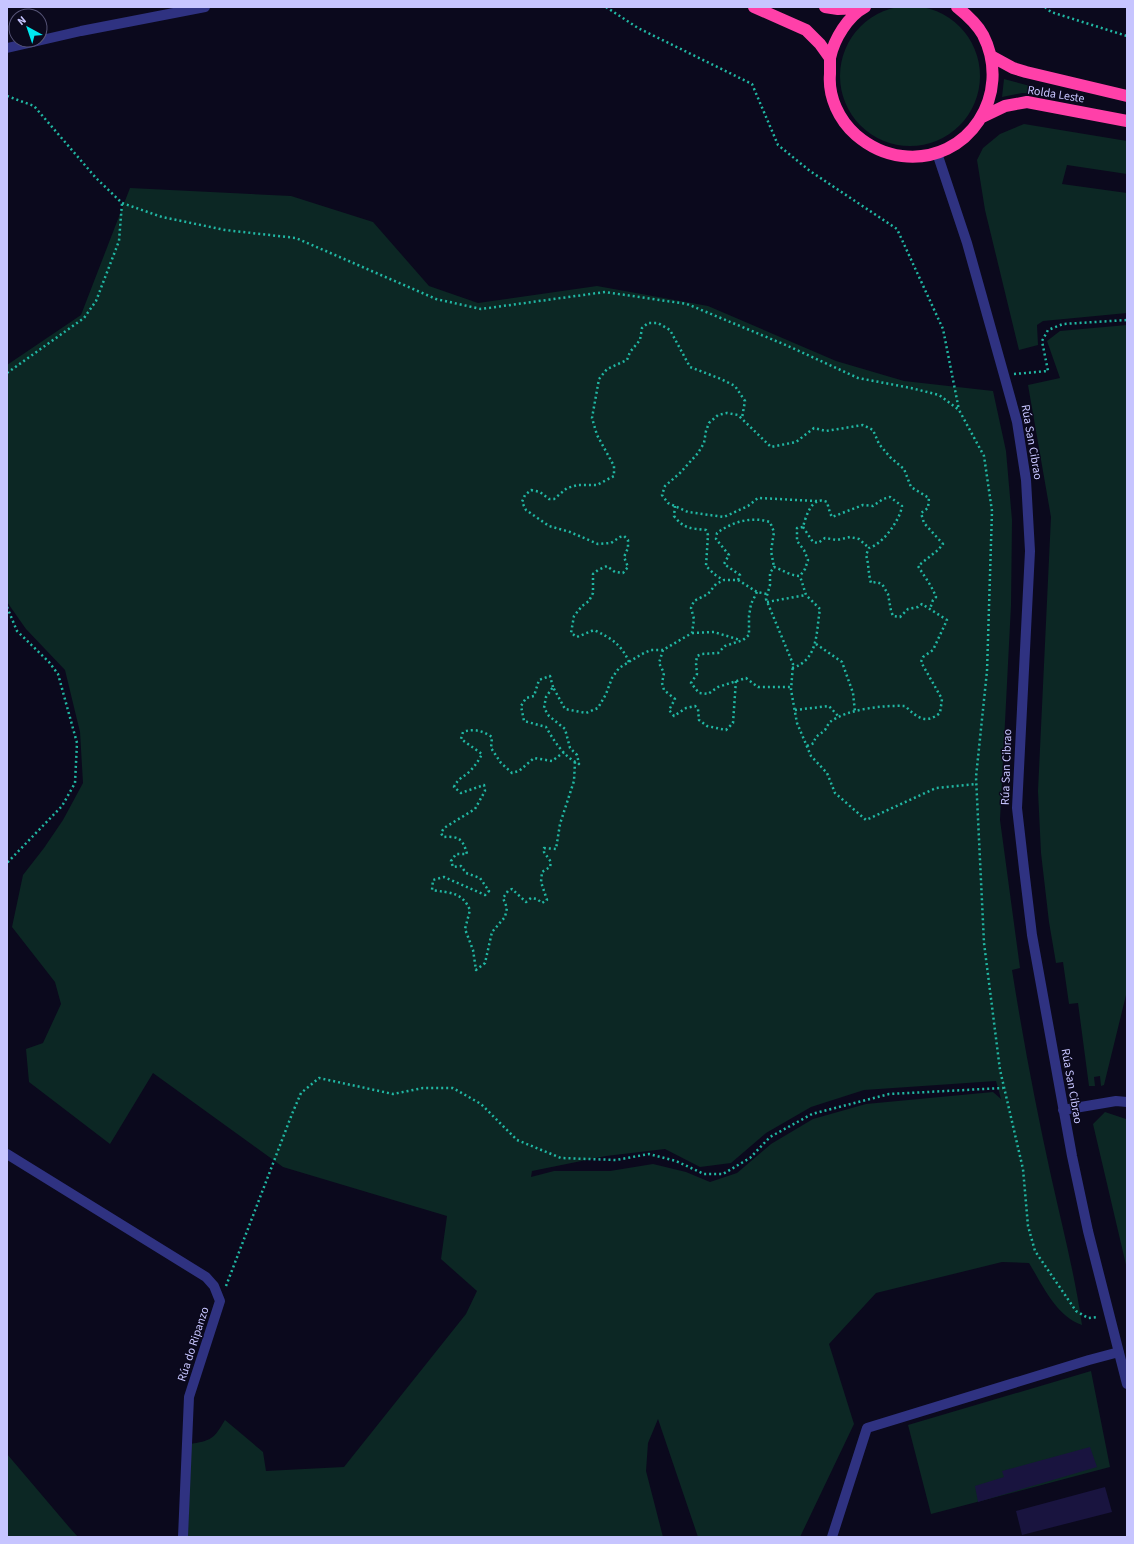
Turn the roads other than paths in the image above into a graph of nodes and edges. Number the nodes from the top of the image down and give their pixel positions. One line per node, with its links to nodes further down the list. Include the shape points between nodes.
1 (205, 7): 6 (street)
2 (754, 7): 8 (highway, via 806,30)
3 (825, 7): 5 (highway, Rolda Leste)
4 (957, 7): 7 (highway, Rolda Leste, via 969,16 983,35)
5 (864, 8): 8 (highway, Rolda Leste, via 848,22 837,39)
6 (7, 48)
7 (991, 56): 9 (highway, Rolda Leste, via 1026,72); 10 (highway, Rolda Leste, via 993,77 990,98)
8 (830, 58): 12 (highway, Rolda Leste, via 829,83 835,106 848,128 866,144 895,155 913,157)
9 (1127, 96)
10 (982, 117): 11 (highway, Rolda Leste, via 1005,106 1027,102); 12 (highway, Rolda Leste, via 955,145)
11 (1127, 121)
12 (937, 153): 14 (street, Rúa San Cibrao, via 967,242 1004,375 1016,422 1026,480 1030,550 1017,808 1032,936)
13 (1127, 1102): 14 (street, via 1116,1101)
14 (1063, 1110): 16 (street, Rúa San Cibrao, via 1088,1231)
15 (7, 1154): 18 (street, Rúa do Ripanzo, via 206,1277 214,1286 220,1301 189,1397)
16 (1119, 1352): 17 (street, Rúa San Cibrao); 19 (street, via 866,1428)
17 (1127, 1384)
18 (183, 1537)
19 (832, 1537)

